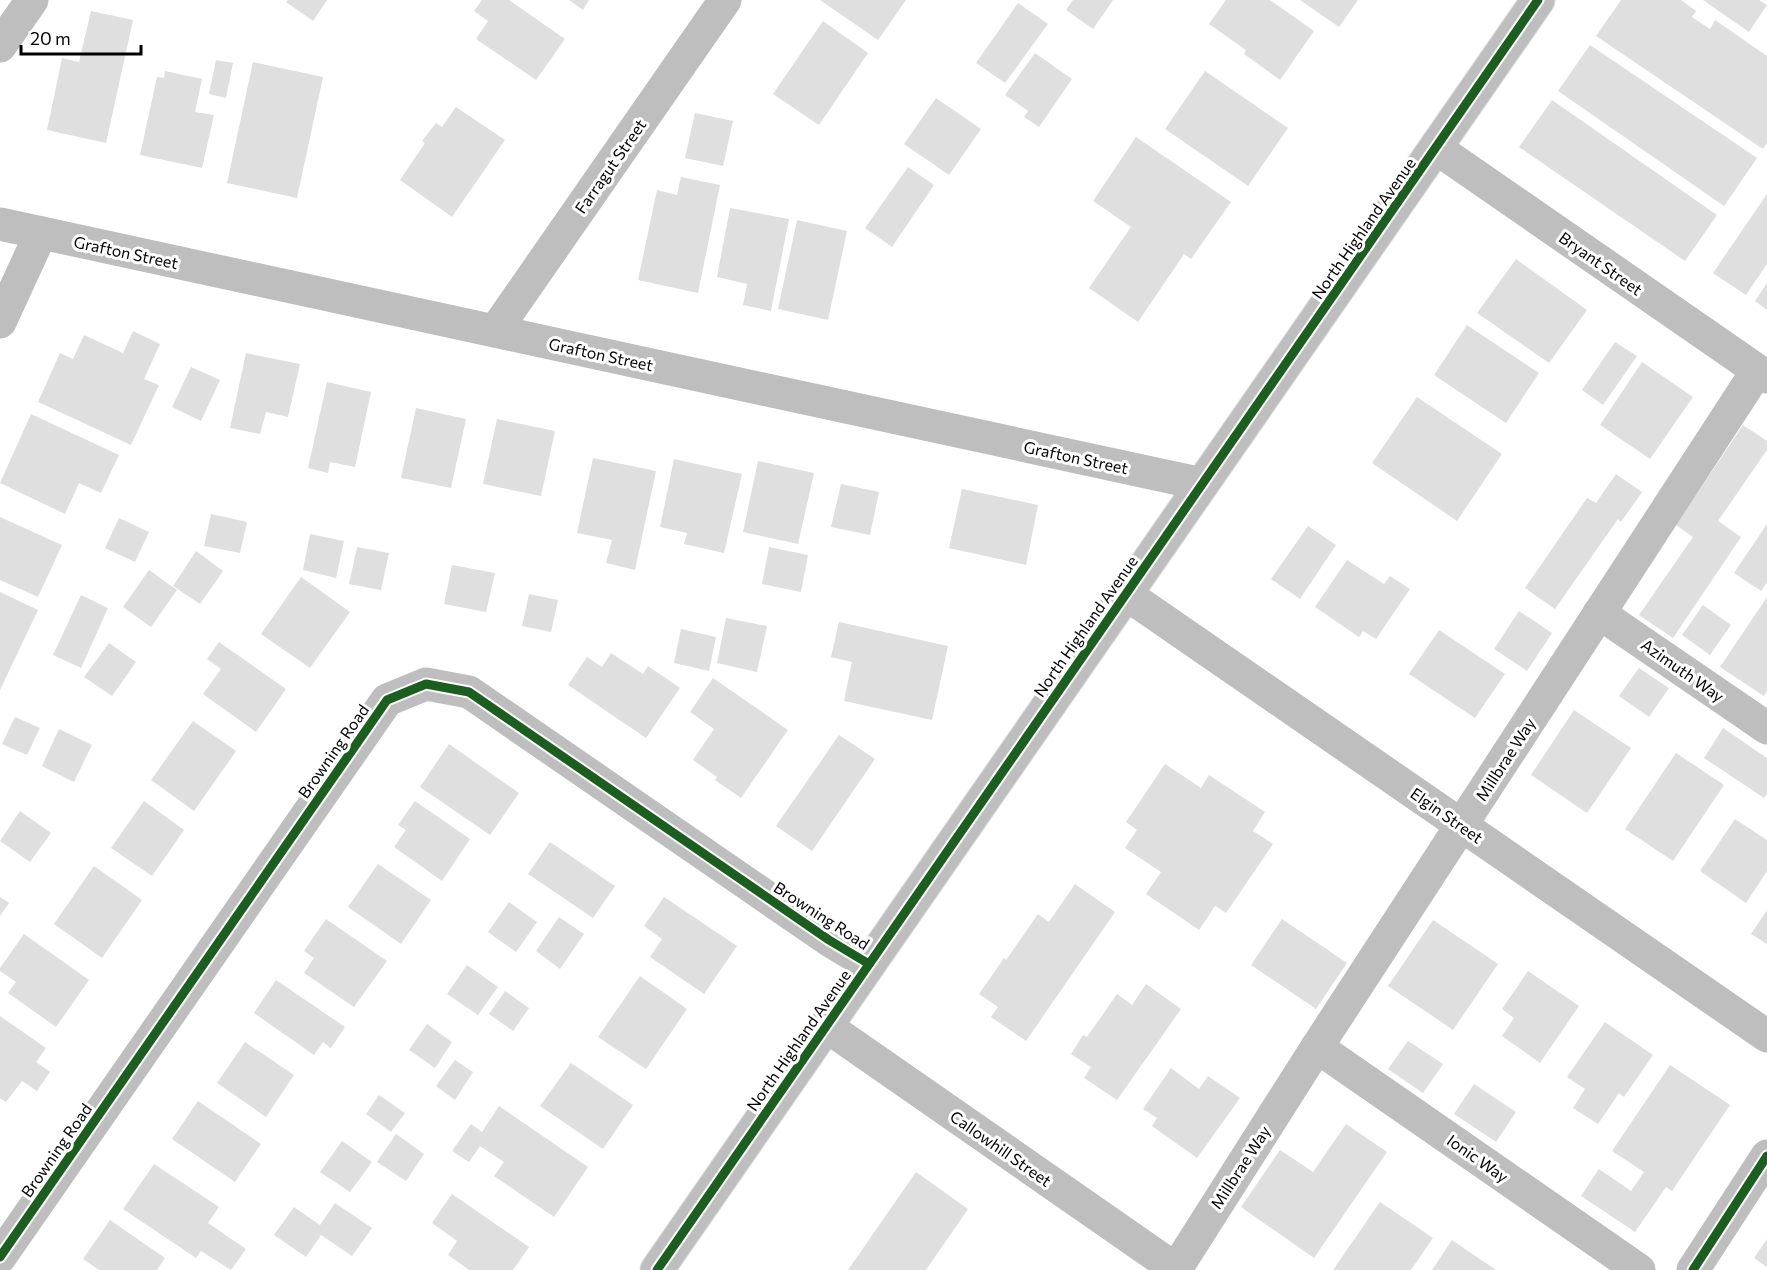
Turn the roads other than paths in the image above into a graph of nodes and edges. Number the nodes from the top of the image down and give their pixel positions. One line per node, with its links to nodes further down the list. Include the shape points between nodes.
1 (32, 0): 4 (street)
2 (725, 0): 9 (street, Farragut Street)
3 (1538, 0): 5 (street, North Highland Avenue)
4 (0, 46)
5 (1436, 148): 10 (street, Bryant Street); 11 (street, North Highland Avenue)
6 (0, 224): 7 (street, Grafton Street)
7 (41, 233): 8 (street); 9 (street, Grafton Street)
8 (0, 322)
9 (495, 331): 11 (street, Grafton Street)
10 (1762, 374): 13 (street, Millbrae Way)
11 (1202, 484): 12 (street, North Highland Avenue)
12 (1126, 594): 15 (street, Elgin Street); 16 (street, North Highland Avenue)
13 (1599, 613): 14 (street, Azimuth Way); 15 (street, Millbrae Way)
14 (1767, 728)
15 (1461, 826): 18 (street, Elgin Street); 19 (street, Millbrae Way)
16 (869, 964): 17 (street, North Highland Avenue); 21 (street, Browning Road, via 469,692 426,684 387,700)
17 (826, 1026): 22 (street, Callowhill Street); 23 (street, North Highland Avenue)
18 (1767, 1036)
19 (1317, 1047): 22 (street, Millbrae Way); 24 (street, Ionic Way)
20 (1767, 1156): 25 (street)
21 (0, 1257)
22 (1176, 1269)
23 (657, 1270)
24 (1639, 1270)
25 (1693, 1270)

